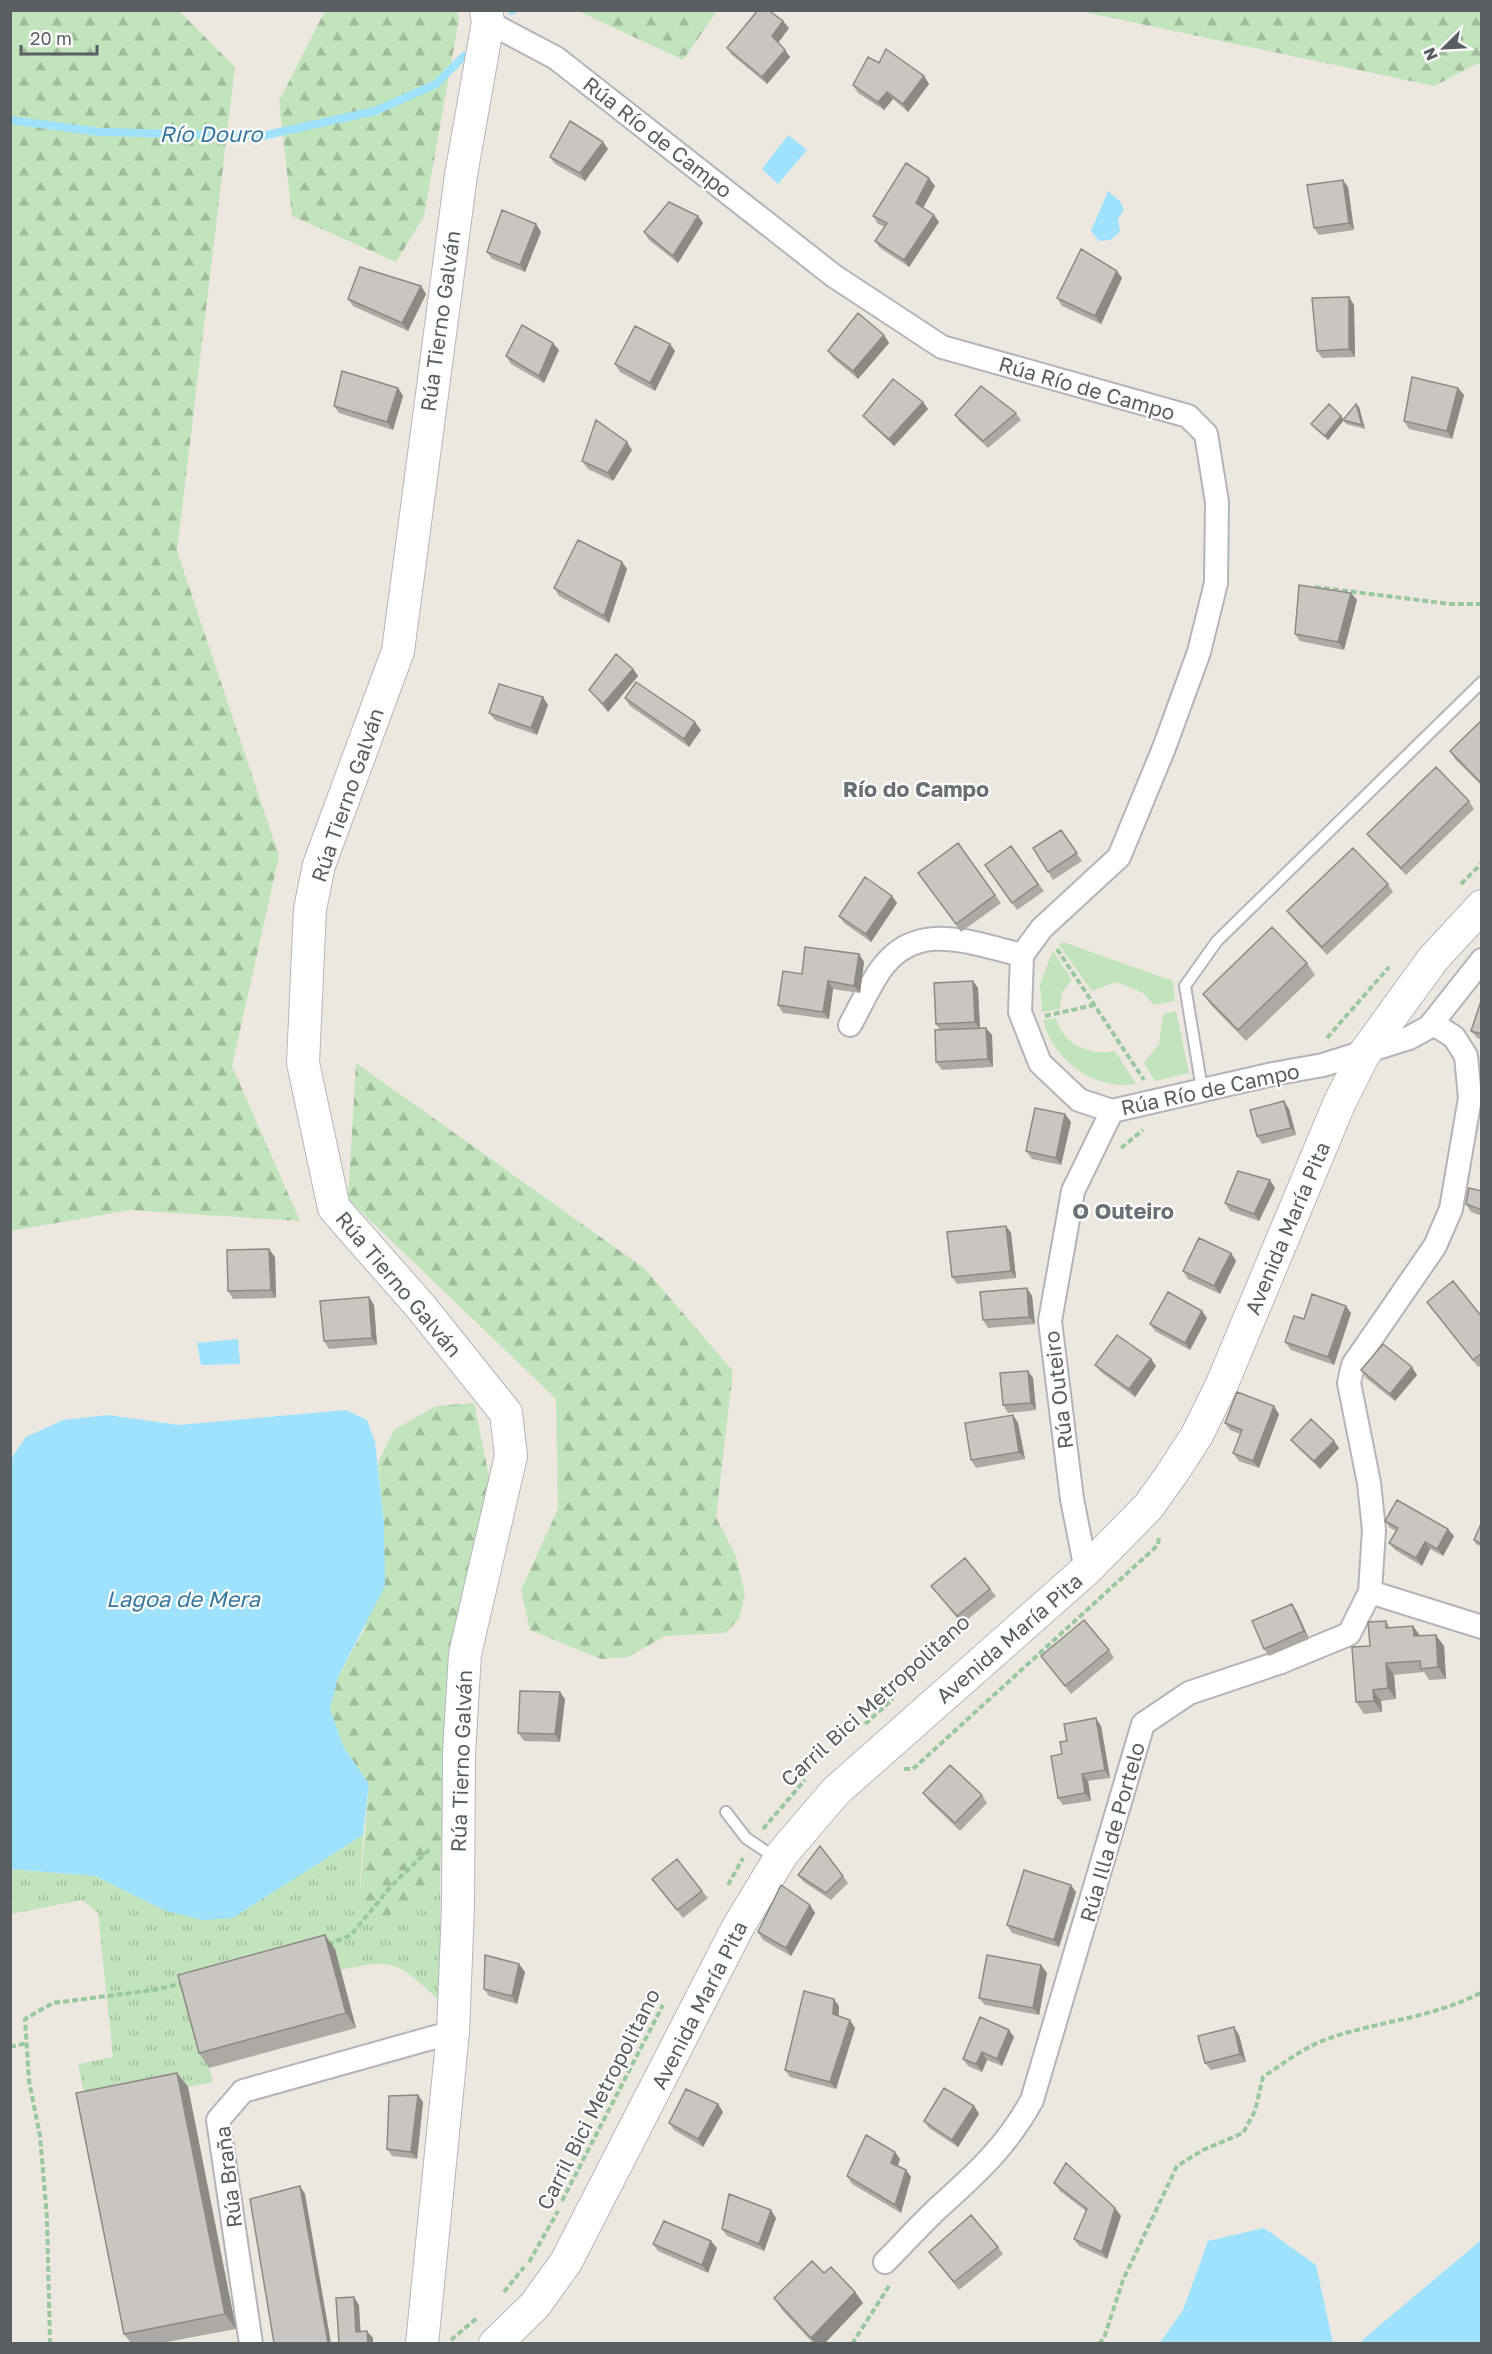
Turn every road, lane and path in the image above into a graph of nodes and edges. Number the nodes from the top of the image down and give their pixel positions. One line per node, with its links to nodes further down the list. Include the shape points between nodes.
1 (487, 16): 6 (street, Rúa Río de Campo, via 556,58 834,276 942,347 1188,417 1206,434 1217,502 1216,584 1199,652 1119,857); 34 (street, Rúa Tierno Galván, via 461,175 398,651 319,865 310,909 303,1063 334,1208 421,1307 506,1413 511,1455 465,1654)
2 (1305, 586): 3 (path, via 1450,604)
3 (1482, 604)
4 (1482, 682): 15 (lane, via 1217,941 1185,986)
5 (1482, 906): 13 (street, Avenida María Pita, via 1433,959)
6 (1042, 928): 7 (street, Rúa Río de Campo); 9 (path)
7 (1022, 955): 12 (street, via 929,937 906,946 880,970); 16 (street, Rúa Río de Campo, via 1020,1012 1040,1063 1078,1100)
8 (1482, 960): 11 (street, Rúa Río de Campo)
9 (1094, 1005): 10 (path); 14 (path)
10 (1038, 1017)
11 (1432, 1023): 13 (street, Rúa Río de Campo, via 1409,1038); 20 (street, Rúa Illa de Portelo, via 1455,1038 1466,1056 1470,1098 1451,1209 1435,1246 1353,1365 1348,1383 1374,1530)
12 (850, 1025)
13 (1364, 1054): 15 (street, Rúa Río de Campo); 19 (street, Avenida María Pita, via 1197,1435 1148,1507)
14 (1147, 1086)
15 (1202, 1089): 16 (street, Rúa Río de Campo)
16 (1112, 1111): 19 (street, Rúa Outeiro, via 1073,1191 1050,1321 1072,1499)
17 (1146, 1127): 18 (path)
18 (1120, 1150)
19 (1086, 1570): 28 (street, Avenida María Pita, via 837,1791)
20 (1370, 1592): 21 (street); 37 (street, Rúa Illa de Portelo, via 1349,1634 1189,1693 1143,1724 1032,2100 1016,2130 975,2176)
21 (1482, 1627)
22 (900, 1693): 23 (path, Carril Bici Metropolitano)
23 (858, 1731)
24 (807, 1779): 26 (path, Carril Bici Metropolitano)
25 (726, 1812): 26 (lane)
26 (752, 1844): 28 (lane); 29 (path, Carril Bici Metropolitano)
27 (433, 1846): 30 (path, via 392,1885 351,1935)
28 (779, 1860): 44 (street, Avenida María Pita, via 738,1927 566,2262 535,2305)
29 (725, 1890)
30 (318, 1948)
31 (186, 1983): 35 (path, via 53,2003 25,2019)
32 (1482, 1992): 46 (path, via 1413,2017 1325,2040 1298,2052 1263,2077 1255,2111 1243,2133 1177,2166 1123,2280)
33 (665, 2002): 38 (path, Carril Bici Metropolitano, via 529,2262)
34 (453, 2032): 41 (street, Rúa Braña, via 243,2091 218,2120); 42 (street, Rúa Tierno Galván)
35 (27, 2043): 36 (path); 40 (path, via 47,2218)
36 (10, 2048)
37 (885, 2262): 45 (path, via 899,2270)
38 (501, 2295)
39 (485, 2312): 43 (path)
40 (50, 2343)
41 (251, 2343)
42 (422, 2343)
43 (446, 2343)
44 (495, 2343)
45 (852, 2343)
46 (1099, 2343)

